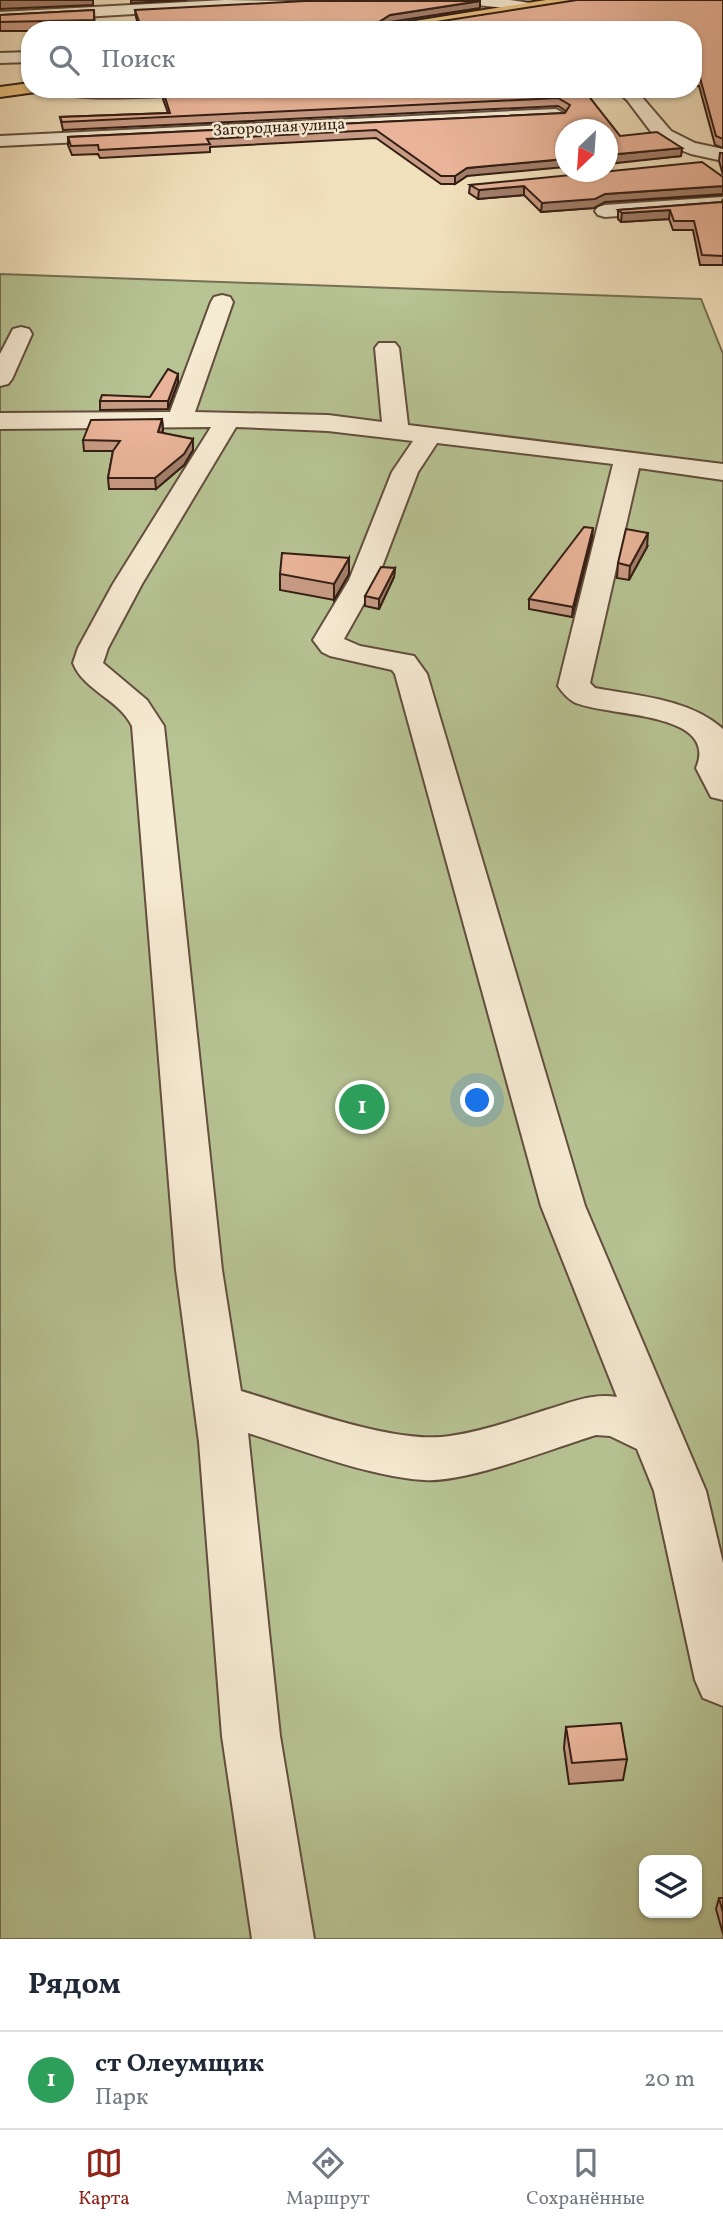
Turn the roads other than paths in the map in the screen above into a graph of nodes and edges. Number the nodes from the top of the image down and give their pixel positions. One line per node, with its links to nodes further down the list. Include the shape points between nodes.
1 (304, 0): 3 (street); 6 (street)
2 (579, 0): 5 (main road)
3 (374, 2)
4 (410, 2): 5 (street)
5 (524, 6): 7 (main road)
6 (0, 17)
7 (440, 21)
8 (21, 57): 9 (street)
9 (0, 58)
10 (21, 89): 11 (main road)
11 (0, 92)
12 (634, 98): 17 (street, via 661,132)
13 (558, 114): 14 (street, Загородная улица)
14 (0, 141)
15 (660, 149): 17 (street)
16 (723, 155): 17 (street)
17 (696, 163): 19 (street)
18 (605, 201): 19 (street, via 659,206)
19 (722, 204)
20 (222, 302): 24 (street)
21 (21, 334): 23 (street)
22 (387, 348): 27 (street, via 388,376)
23 (0, 379)
24 (180, 419): 25 (street); 26 (street)
25 (229, 419): 27 (street); 31 (street, via 158,533 88,661 88,667 138,706 148,726 199,1270)
26 (0, 421)
27 (413, 432): 28 (street); 32 (street, via 405,472 363,580 328,640 342,651 408,667 563,1206)
28 (628, 458): 29 (street); 30 (street, via 574,686 585,695 668,712 696,724 717,747 713,768)
29 (723, 472)
30 (723, 790)
31 (218, 1404): 32 (street, via 362,1447 425,1459 450,1457 596,1415 615,1416); 34 (street, via 251,1736)
32 (657, 1435): 33 (street, via 680,1491)
33 (723, 1680)
34 (283, 1939)

